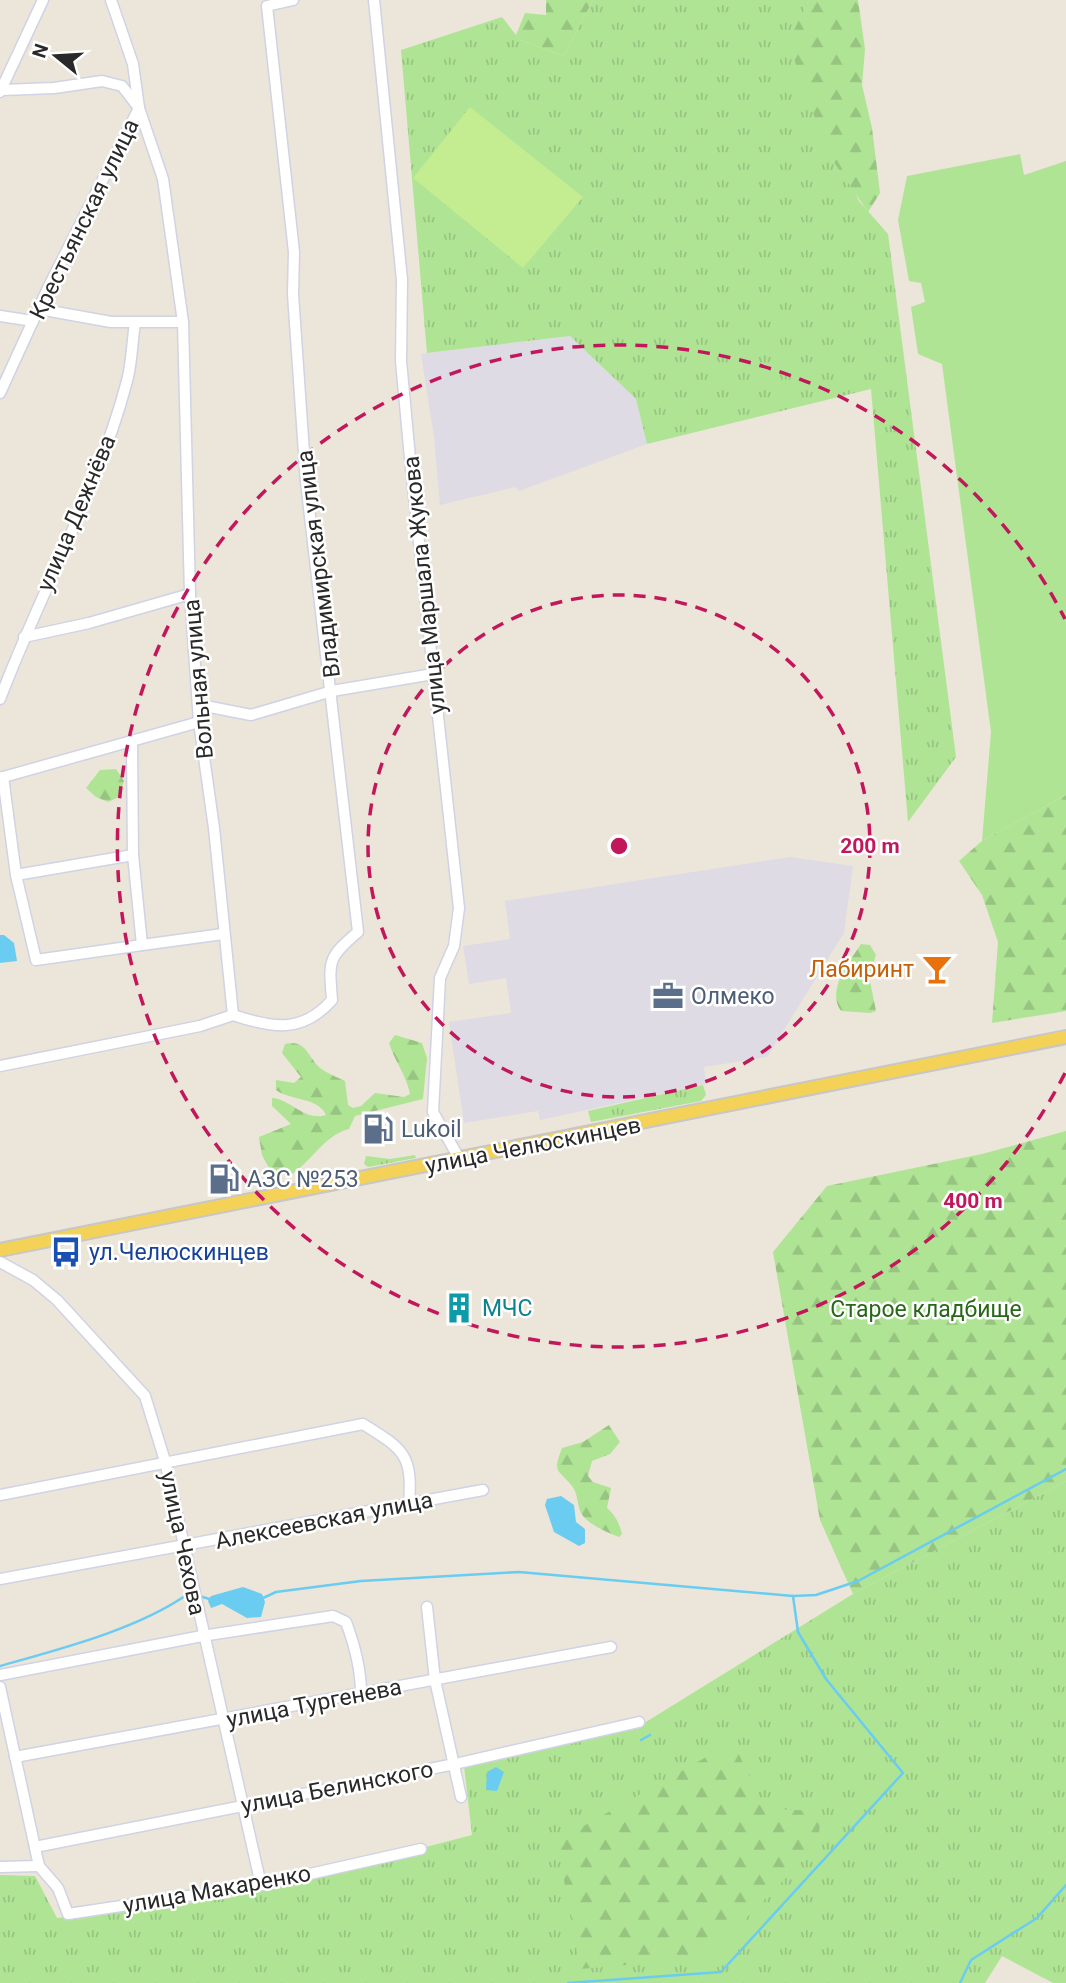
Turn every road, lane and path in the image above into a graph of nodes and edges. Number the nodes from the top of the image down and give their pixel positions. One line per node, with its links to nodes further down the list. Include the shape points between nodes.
1 (43, 0): 6 (street)
2 (111, 0): 7 (street, Крестьянская улица, via 133,64)
3 (293, 0): 5 (street, Владимирская улица)
4 (374, 0): 16 (street, улица Маршала Жукова, via 402,280 401,361)
5 (266, 3): 17 (street, Владимирская улица, via 294,252 306,482)
6 (1, 91): 7 (street, via 102,81 122,86)
7 (139, 108): 8 (street, Крестьянская улица); 11 (street, Вольная улица, via 163,179)
8 (39, 309): 10 (street, Крестьянская улица); 12 (street)
9 (0, 316): 10 (street)
10 (33, 321): 13 (street, Крестьянская улица)
11 (183, 322): 12 (street); 14 (street, Вольная улица)
12 (135, 323): 15 (street, улица Дежнёва, via 127,380 100,464)
13 (0, 393)
14 (190, 594): 15 (street); 19 (street, Вольная улица)
15 (24, 637): 18 (street, улица Дежнёва)
16 (433, 674): 17 (street); 30 (street, улица Маршала Жукова, via 459,908 454,946 440,978 433,1112)
17 (332, 691): 19 (street, via 251,715); 27 (street, Владимирская улица, via 358,932 335,952 330,970 332,1000 317,1017 264,1025)
18 (0, 699)
19 (200, 705): 20 (street, Вольная улица)
20 (199, 722): 21 (street); 25 (street, Вольная улица)
21 (132, 742): 22 (street); 23 (street)
22 (1, 778): 24 (street)
23 (133, 855): 24 (street); 26 (street)
24 (16, 875): 26 (street, via 36,960)
25 (223, 934): 26 (street); 27 (street, Вольная улица)
26 (142, 945)
27 (233, 1015): 29 (street, via 200,1026)
28 (1066, 1037): 30 (main road, улица Челюскинцев)
29 (0, 1066)
30 (460, 1160): 31 (main road, улица Челюскинцев)
31 (0, 1250)
32 (0, 1262): 33 (street, улица Чехова, via 57,1300 145,1396)
33 (166, 1461): 35 (street); 36 (street, via 363,1424 398,1446 412,1473); 37 (street, улица Чехова)
34 (483, 1490): 36 (street, Алексеевская улица)
35 (0, 1495)
36 (409, 1504): 37 (street, Алексеевская улица)
37 (184, 1546): 38 (street, Алексеевская улица); 40 (street, улица Чехова)
38 (0, 1579)
39 (427, 1607): 43 (street)
40 (202, 1636): 42 (street); 45 (street, via 341,1617 353,1640); 46 (street, улица Чехова)
41 (611, 1647): 43 (street, улица Тургенева)
42 (0, 1675)
43 (435, 1680): 45 (street, улица Тургенева); 49 (street)
44 (0, 1687): 48 (street)
45 (360, 1695): 46 (street, улица Тургенева)
46 (224, 1720): 48 (street, улица Тургенева); 51 (street, улица Чехова)
47 (639, 1722): 49 (street, улица Белинского)
48 (15, 1758): 52 (street)
49 (455, 1764): 50 (street); 51 (street, улица Белинского)
50 (461, 1797)
51 (244, 1805): 52 (street, улица Белинского); 56 (street, улица Чехова)
52 (35, 1847): 54 (street)
53 (421, 1849): 56 (street, улица Макаренко)
54 (39, 1866): 55 (street); 56 (street, улица Макаренко, via 58,1888 68,1914)
55 (0, 1867)
56 (261, 1885)

